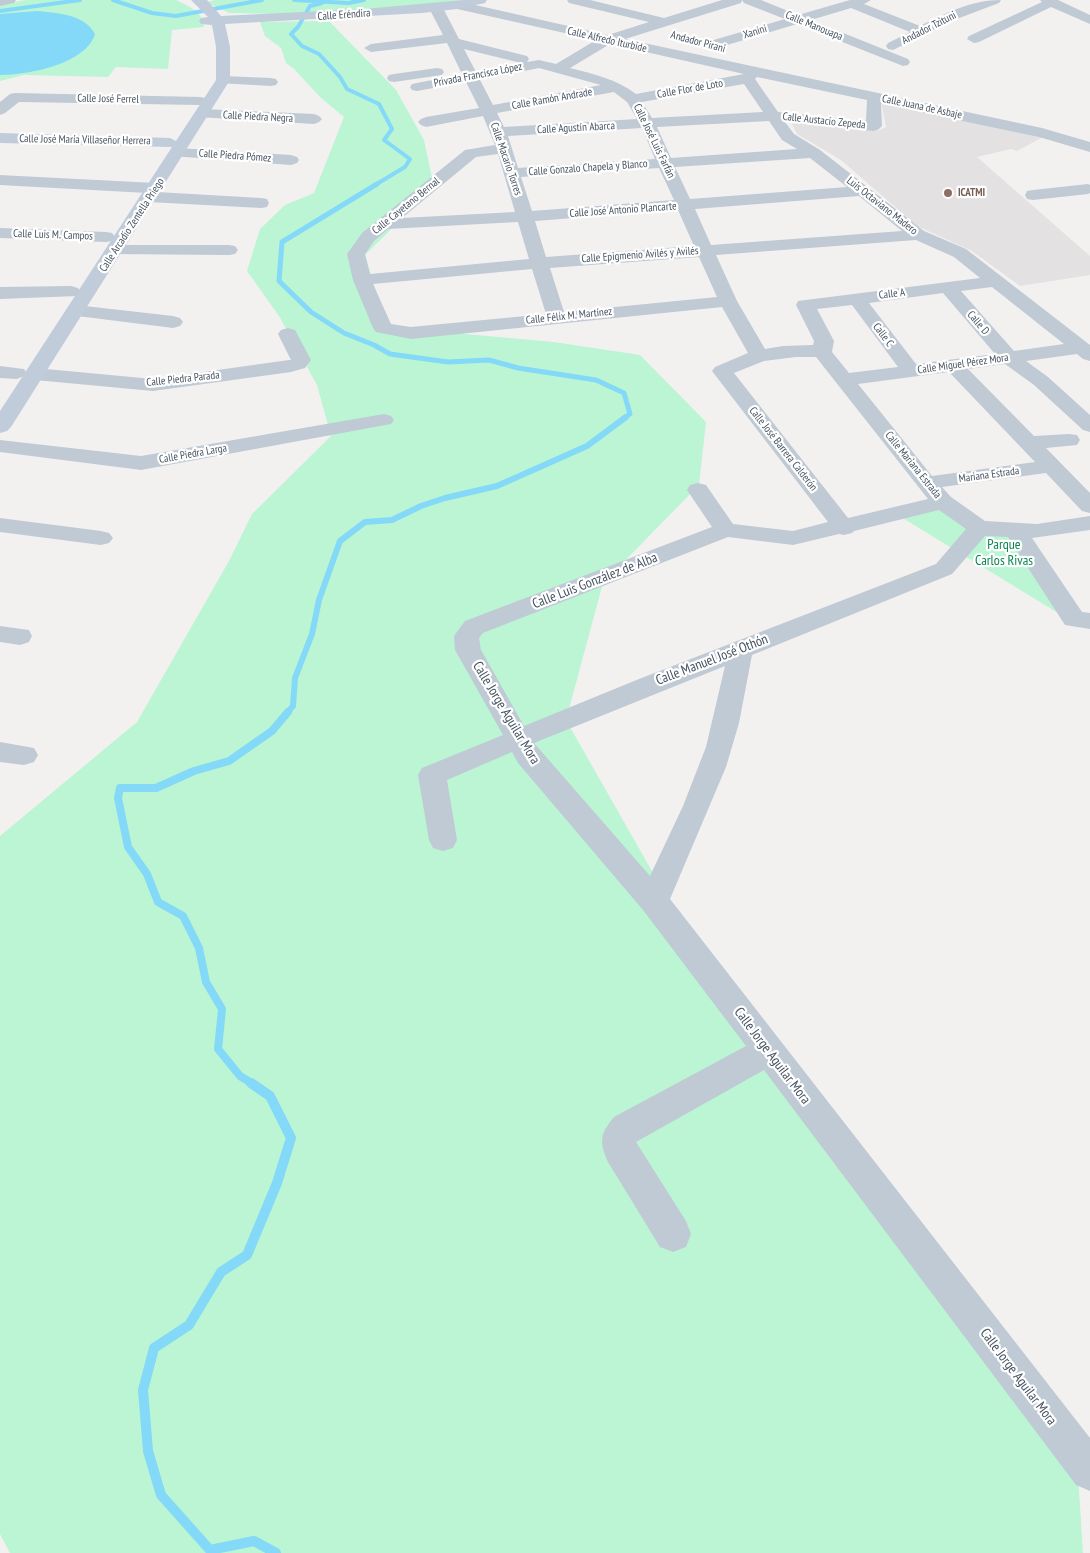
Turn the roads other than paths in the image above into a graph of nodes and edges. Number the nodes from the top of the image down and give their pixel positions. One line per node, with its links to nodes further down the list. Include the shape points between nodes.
1 (9, 0): 8 (street)
2 (480, 0): 10 (street, Calle Eréndira)
3 (574, 0): 15 (street)
4 (736, 0): 15 (street)
5 (749, 0): 13 (street, Calle Manouapa)
6 (994, 0): 17 (street, Andador Tzituni, via 949,17)
7 (1049, 1): 14 (street); 19 (street)
8 (0, 2)
9 (858, 2): 13 (street, Xanini); 17 (street)
10 (462, 6): 11 (street, Calle Eréndira); 21 (street, Calle Alfredo Iturbide)
11 (436, 8): 12 (street, Calle Eréndira, via 252,20); 20 (street, Calle Macario Torres)
12 (203, 9): 33 (street, via 224,69); 39 (street, Calle Arcadio Zentella Priego, via 213,65)
13 (798, 19): 22 (street, Xanini); 27 (street, Calle Manouapa)
14 (1090, 20)
15 (664, 22): 16 (street)
16 (643, 28): 18 (street, Andador Pirani); 21 (street)
17 (922, 32): 23 (street, Andador Tzituni)
18 (672, 35)
19 (974, 39)
20 (452, 40): 24 (street); 26 (street); 30 (street, Calle Macario Torres)
21 (606, 40): 29 (street); 31 (street, Calle Alfredo Iturbide)
22 (705, 43): 25 (street, Andador Pirani)
23 (893, 46)
24 (371, 48)
25 (737, 52)
26 (522, 59)
27 (903, 62)
28 (539, 64): 29 (street, Calle José Luis Farfán); 30 (street, Privada Francisca López)
29 (558, 69): 36 (street, Calle José Luis Farfán)
30 (469, 72): 32 (street); 35 (street, Privada Francisca López); 41 (street, Calle Macario Torres)
31 (750, 76): 37 (street, Calle Juana de Asbaje); 38 (street, Calle Flor de Loto); 42 (street, Luis Octaviano Madero)
32 (394, 78)
33 (223, 80): 34 (street); 39 (street, Calle Arcadio Zentella Priego)
34 (271, 82)
35 (417, 87)
36 (617, 87): 38 (street, Calle José Luis Farfán); 41 (street, Calle Ramón Andrade)
37 (874, 96): 42 (street, Calle Austacio Zepeda, via 874,126); 48 (street, Calle Juana de Asbaje, via 1042,133)
38 (633, 99): 45 (street, Calle José Luis Farfán)
39 (201, 107): 40 (street, Calle José Ferrel, via 15,97); 43 (street, Calle Piedra Negra); 49 (street, Calle Arcadio Zentella Priego)
40 (0, 110)
41 (488, 110): 44 (street, Calle Ramón Andrade); 46 (street, Calle Macario Torres)
42 (774, 116): 45 (street, Calle Agustín Abarca); 51 (street, Luis Octaviano Madero, via 788,137)
43 (314, 119)
44 (426, 122)
45 (648, 124): 46 (street, Calle Agustín Abarca); 53 (street, Calle José Luis Farfán)
46 (499, 132): 50 (street, Calle Macario Torres)
47 (0, 138): 49 (street, Calle José María Villaseñor Herrera)
48 (1090, 147)
49 (174, 148): 52 (street, Calle Piedra Pómez); 57 (street, Calle Arcadio Zentella Priego)
50 (504, 149): 54 (street, Calle Macario Torres); 63 (street, Calle Cayetano Bernal, via 471,154)
51 (814, 153): 53 (street, Calle Gonzalo Chapela y Blanco); 58 (street, Luis Octaviano Madero)
52 (291, 160)
53 (665, 163): 54 (street, Calle Gonzalo Chapela y Blanco); 61 (street, Calle José Luis Farfán)
54 (512, 173): 62 (street, Calle Macario Torres)
55 (0, 180): 57 (street)
56 (1089, 184): 59 (street)
57 (148, 191): 60 (street); 66 (street, Calle Arcadio Zentella Priego)
58 (863, 191): 61 (street, Calle José Antonio Plancarte); 65 (street, Luis Octaviano Madero)
59 (1032, 195)
60 (260, 203)
61 (684, 205): 62 (street, Calle José Antonio Plancarte); 68 (street, Calle José Luis Farfán)
62 (525, 217): 63 (street, Calle José Antonio Plancarte); 69 (street, Calle Macario Torres)
63 (384, 224): 70 (street, Calle Cayetano Bernal, via 356,254)
64 (0, 233): 66 (street, Calle Luis M. Campos)
65 (918, 235): 68 (street, Calle Epigmenio Avilés y Avilés); 71 (street, Luis Octaviano Madero, via 960,253)
66 (111, 243): 67 (street, Calle Luis M. Campos); 73 (street, Calle Arcadio Zentella Priego); 77 (street, Calle Arcadio Zentella Priego)
67 (230, 250)
68 (704, 250): 69 (street, Calle Epigmenio Avilés y Avilés); 76 (street, Calle José Luis Farfán)
69 (539, 263): 70 (street, Calle Epigmenio Avilés y Avilés); 78 (street, Calle Macario Torres)
70 (362, 280): 80 (street, Calle Cayetano Bernal, via 383,328)
71 (997, 281): 72 (street, Calle A); 83 (street, Luis Octaviano Madero)
72 (947, 287): 75 (street, Calle A); 85 (street, Calle D)
73 (71, 292): 74 (street); 88 (street, Calle Arcadio Zentella Priego)
74 (0, 293)
75 (856, 298): 82 (street, Calle A, via 805,305 824,341); 87 (street, Calle C)
76 (728, 301): 78 (street, Calle Félix M. Martínez); 84 (street, Calle José Luis Farfán)
77 (76, 311): 79 (street); 88 (street, Calle Arcadio Zentella Priego)
78 (556, 317): 80 (street, Calle Félix M. Martínez)
79 (173, 322)
80 (411, 333)
81 (288, 334): 88 (street, Calle Piedra Parada, via 301,360 291,366 153,385)
82 (822, 352): 84 (street, via 801,350); 89 (street, Calle Mariana Estrada)
83 (1086, 352): 85 (street, Calle Miguel Pérez Mora)
84 (759, 356): 104 (street, Calle José Barrera Calderón, via 722,371)
85 (1009, 358): 86 (street, Calle Miguel Pérez Mora); 92 (street, Calle D, via 1041,381)
86 (954, 366): 87 (street, Calle Miguel Pérez Mora); 95 (street)
87 (911, 371): 89 (street, Calle Miguel Pérez Mora)
88 (17, 373): 90 (street, Calle Arcadio Zentella Priego); 93 (street, Calle Arcadio Zentella Priego)
89 (844, 380): 98 (street, Calle Mariana Estrada)
90 (0, 398)
91 (384, 420): 96 (street, Calle Piedra Larga, via 141,463)
92 (1090, 426)
93 (0, 427)
94 (1069, 440): 95 (street)
95 (1030, 443): 97 (street)
96 (0, 446)
97 (1052, 466): 98 (street, Mariana Estrada); 101 (street)
98 (926, 484): 100 (street, Calle Mariana Estrada)
99 (698, 490): 106 (street)
100 (943, 502): 104 (street); 105 (street, Calle Mariana Estrada)
101 (1090, 506)
102 (1090, 523): 107 (street)
103 (0, 525): 108 (street)
104 (844, 528): 106 (street, via 793,538)
105 (979, 528): 107 (street); 111 (street, Calle Manuel José Othón, via 944,569)
106 (726, 530): 110 (street, Calle Luis González de Alba, via 474,627)
107 (1016, 531): 109 (street)
108 (101, 538)
109 (1082, 620)
110 (466, 636): 112 (street, Calle Jorge Aguilar Mora, via 468,650)
111 (740, 650): 112 (street, Calle Manuel José Othón); 114 (street, via 719,746 703,792)
112 (519, 738): 113 (street, Calle Manuel José Othón, via 432,774); 114 (street, Calle Jorge Aguilar Mora, via 528,756)
113 (443, 840)
114 (654, 901): 115 (street, Calle Jorge Aguilar Mora)
115 (768, 1051): 116 (street, via 626,1128 618,1138 620,1150); 117 (street, Calle Jorge Aguilar Mora)
116 (673, 1234)
117 (1090, 1471)

